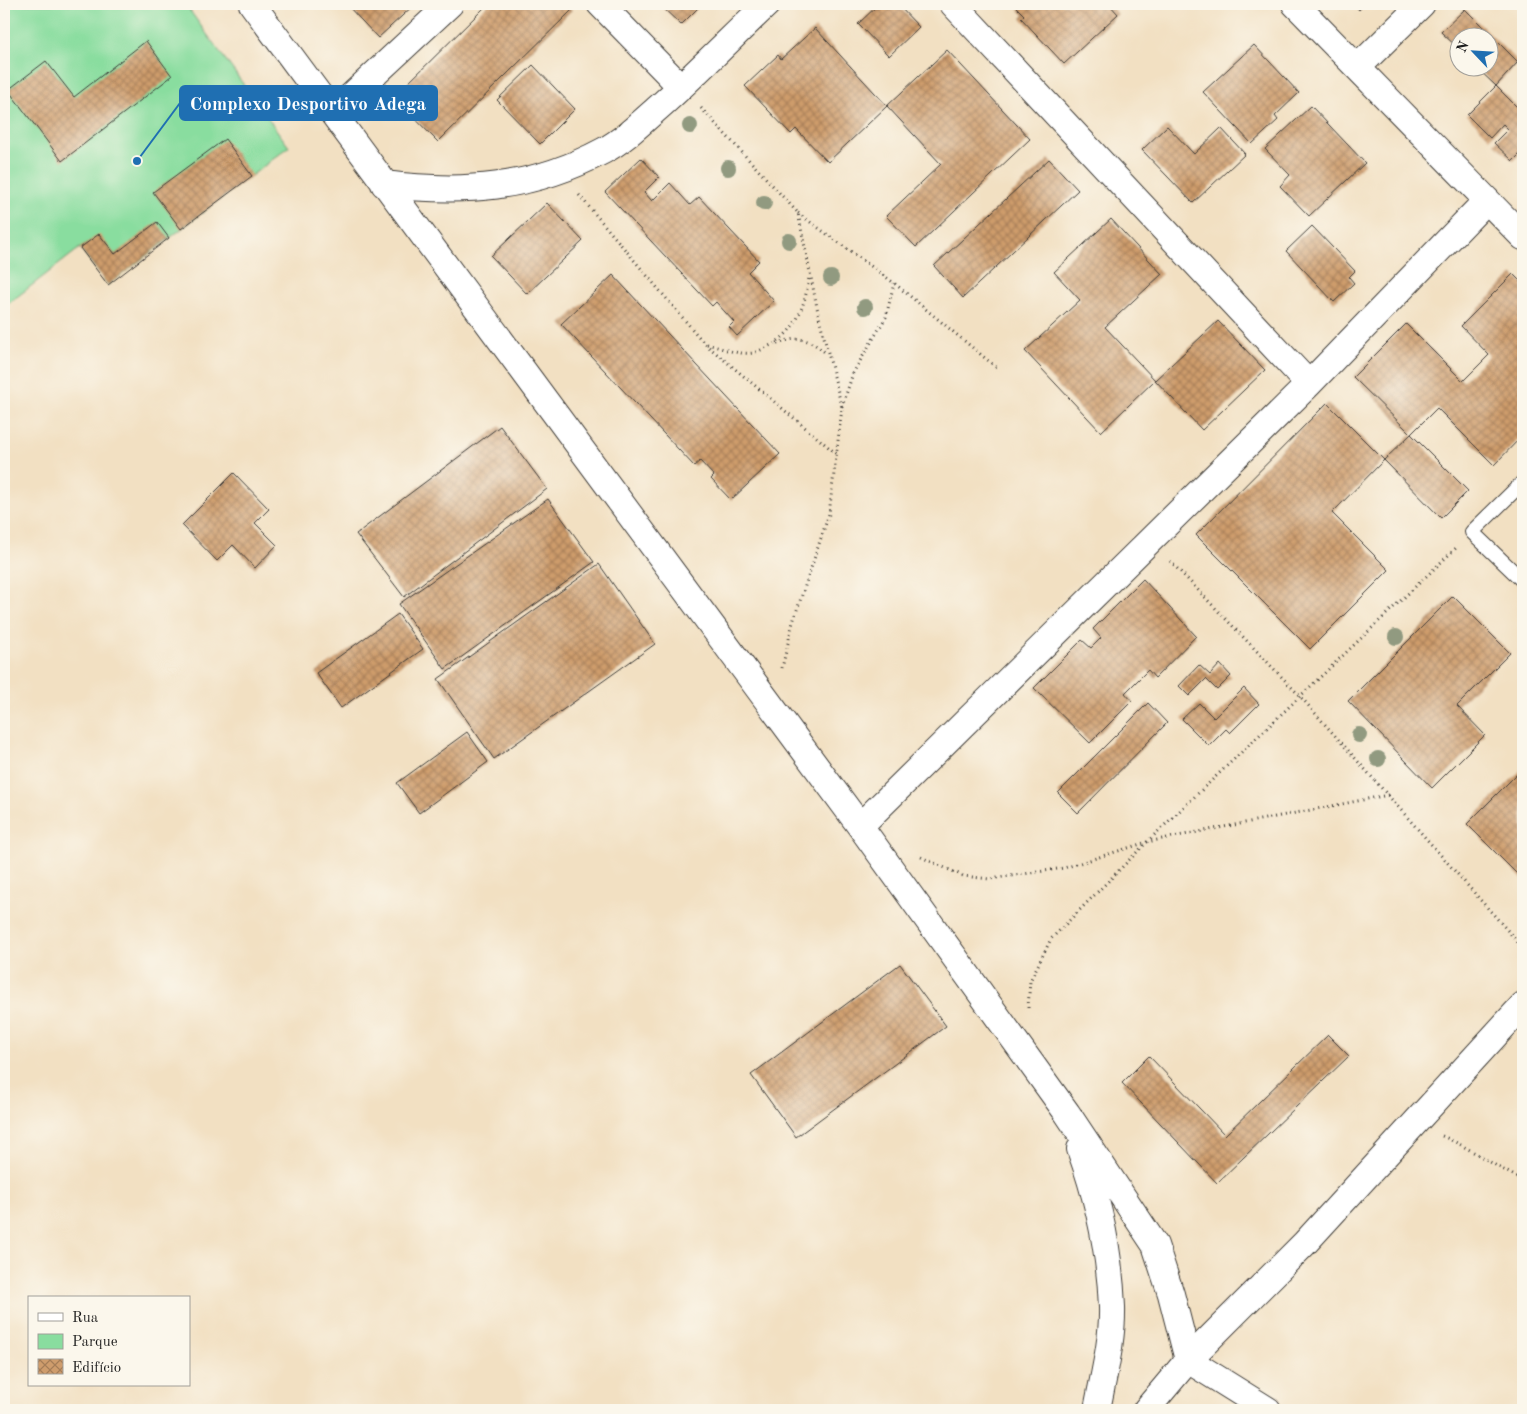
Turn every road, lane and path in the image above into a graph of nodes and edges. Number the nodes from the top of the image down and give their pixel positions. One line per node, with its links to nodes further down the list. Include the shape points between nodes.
1 (252, 4): 10 (street)
2 (450, 4): 10 (street)
3 (600, 4): 9 (street)
4 (767, 4): 9 (street)
5 (953, 4): 22 (street)
6 (1295, 4): 8 (street)
7 (1422, 4): 8 (street)
8 (1358, 67): 13 (street)
9 (682, 87): 11 (street, via 630,133 603,151); 14 (path)
10 (334, 112): 12 (street)
11 (567, 167): 12 (street, via 530,180 461,190); 18 (path, via 582,202)
12 (384, 184): 30 (street)
13 (1487, 200): 15 (street); 22 (street)
14 (798, 213): 16 (path); 17 (path)
15 (1523, 237)
16 (810, 274): 19 (path, via 806,300 795,324); 20 (path)
17 (894, 283): 21 (path); 23 (path, via 886,317 853,373)
18 (704, 342): 19 (path, via 731,352 754,353); 24 (path)
19 (776, 343): 20 (path, via 797,338 814,342)
20 (828, 355): 23 (path)
21 (996, 367)
22 (1309, 384): 27 (street)
23 (842, 408): 24 (path)
24 (838, 455): 30 (path, via 829,514 793,622)
25 (1523, 482): 26 (lane)
26 (1472, 532): 28 (lane); 29 (path)
27 (1151, 540): 29 (path); 32 (street)
28 (1523, 581)
29 (1300, 696): 31 (path); 33 (path)
30 (772, 706): 32 (street)
31 (1388, 795): 33 (path); 35 (path)
32 (860, 826): 38 (street)
33 (1147, 842): 34 (path, via 1064,868 990,879 963,876); 37 (path, via 1051,939 1030,981)
34 (912, 852)
35 (1523, 948)
36 (1523, 1005): 39 (street)
37 (1027, 1018)
38 (1067, 1113): 41 (street, via 1155,1246); 42 (street, via 1099,1212 1110,1282 1112,1309)
39 (1414, 1125): 40 (path, via 1460,1143); 41 (street, via 1304,1244)
40 (1523, 1180)
41 (1188, 1360): 43 (street); 44 (street)
42 (1097, 1410)
43 (1146, 1410)
44 (1268, 1410)

